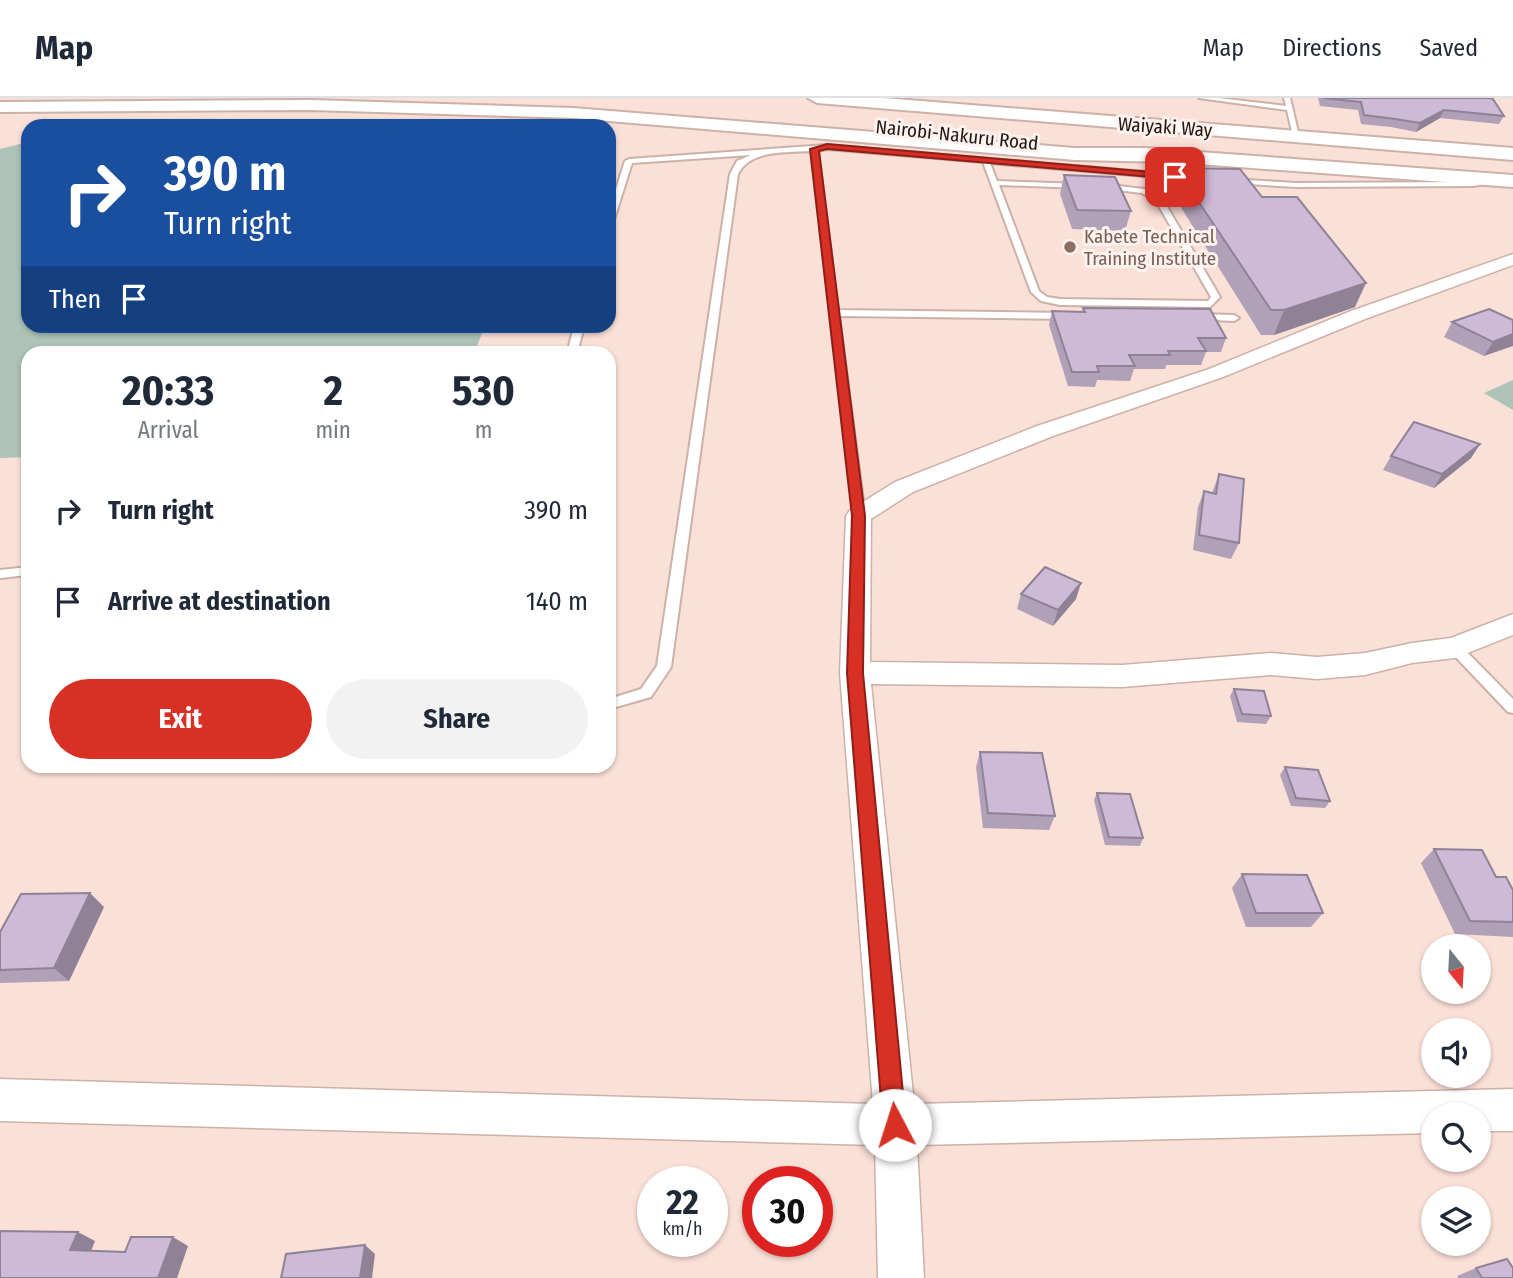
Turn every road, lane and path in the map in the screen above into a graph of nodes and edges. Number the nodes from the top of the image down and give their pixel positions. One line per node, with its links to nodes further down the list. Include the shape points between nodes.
1 (32, 98): 6 (highway)
2 (401, 98): 13 (highway, Nairobi-Nakuru Road, via 593,105)
3 (817, 98): 9 (highway, Waiyaki Way)
4 (1202, 98): 8 (lane)
5 (1287, 98): 8 (lane)
6 (0, 99)
7 (0, 107): 13 (highway, via 311,105 573,113 1075,154)
8 (1287, 108): 9 (lane)
9 (1296, 136): 12 (highway, Waiyaki Way)
10 (814, 149): 11 (lane); 14 (lane, via 827,146); 22 (lane)
11 (764, 152): 20 (lane, via 629,161); 32 (lane, via 740,163 734,174 664,667 646,693)
12 (1513, 154)
13 (1170, 156): 16 (highway, Nairobi-Nakuru Road)
14 (986, 161): 15 (lane); 19 (lane)
15 (1202, 179)
16 (1489, 179): 17 (lane, via 1474,184 1309,185); 18 (highway, Nairobi-Nakuru Road)
17 (1216, 180)
18 (1513, 181)
19 (994, 183): 19 (lane, via 1035,292 1044,299 1196,306 1210,304 1216,297 1155,196 1127,187)
20 (616, 201)
21 (1513, 259): 26 (street, via 1216,373 1045,431 904,487)
22 (834, 313): 23 (lane); 26 (lane)
23 (1082, 316)
24 (1179, 317): 25 (lane)
25 (1234, 318)
26 (859, 516): 31 (street)
27 (21, 572): 28 (lane)
28 (0, 574)
29 (1513, 624): 30 (street)
30 (1455, 648): 31 (street, via 1317,668 1271,664 1122,676); 33 (lane)
31 (855, 673): 36 (street)
32 (616, 702)
33 (1513, 708)
34 (0, 1100): 36 (street)
35 (1513, 1110): 36 (street)
36 (895, 1125): 37 (street)
37 (901, 1278)

